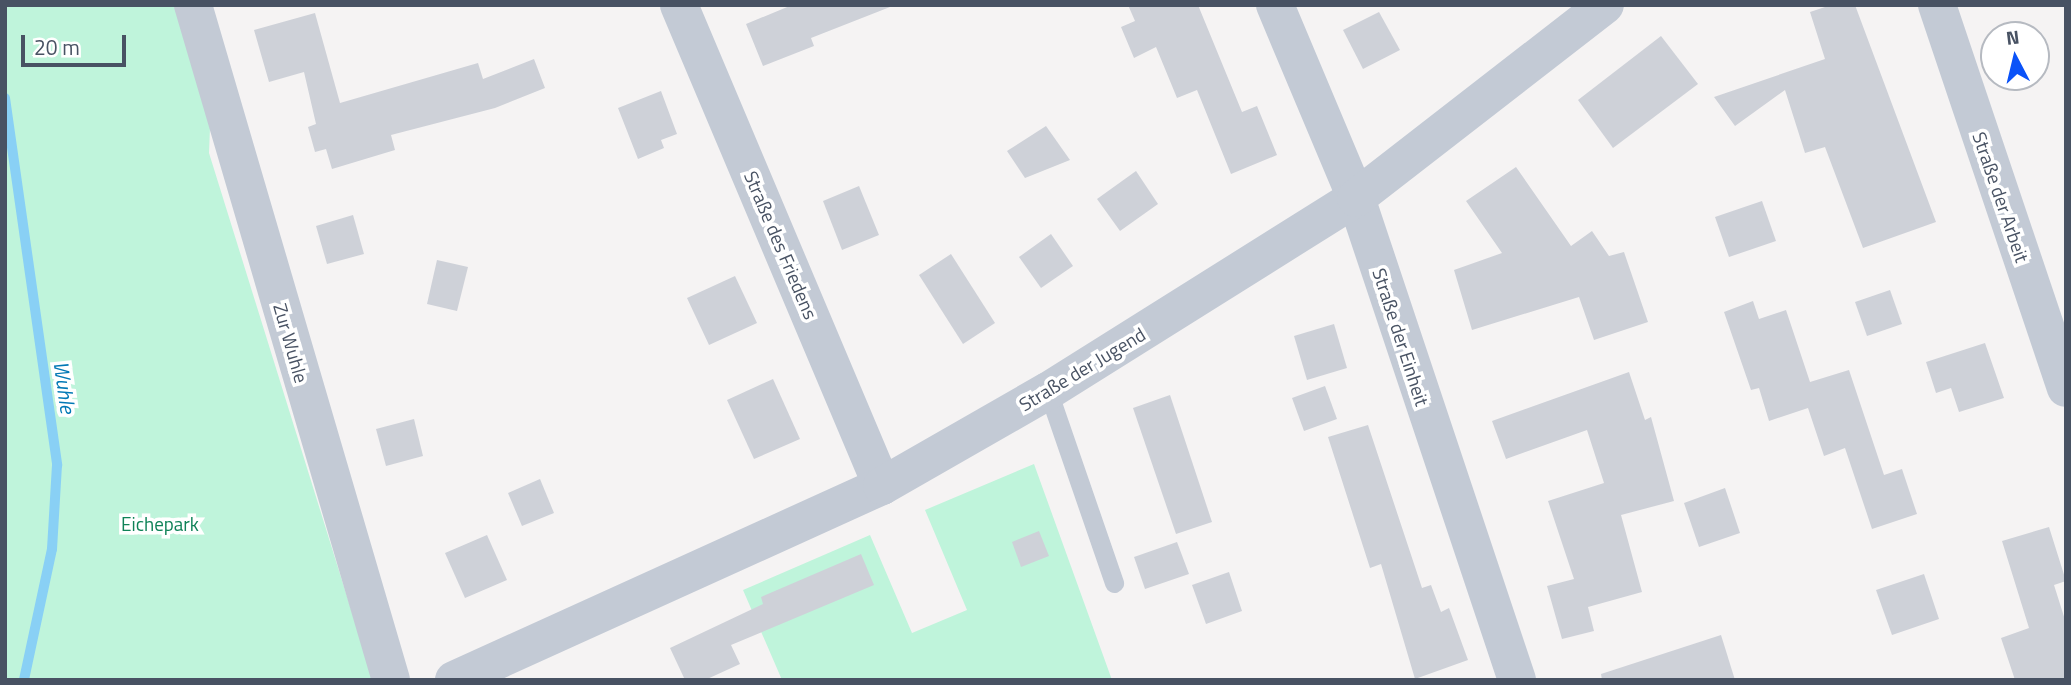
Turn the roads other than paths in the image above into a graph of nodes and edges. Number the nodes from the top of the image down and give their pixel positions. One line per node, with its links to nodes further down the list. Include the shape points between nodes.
1 (193, 5): 13 (street, Zur Wuhle)
2 (679, 5): 9 (street, Straße des Friedens)
3 (1275, 5): 6 (street, Straße der Einheit)
4 (1605, 5): 6 (street, Straße der Jugend)
5 (1937, 5): 7 (street, Straße der Arbeit)
6 (1356, 198): 8 (street, Straße der Jugend); 12 (street, Straße der Einheit)
7 (2066, 388)
8 (1048, 391): 9 (street, Straße der Jugend); 10 (lane)
9 (882, 486): 11 (street, Straße der Jugend)
10 (1114, 583)
11 (517, 667): 14 (street, Straße der Jugend)
12 (1509, 678)
13 (391, 680)
14 (454, 680)

